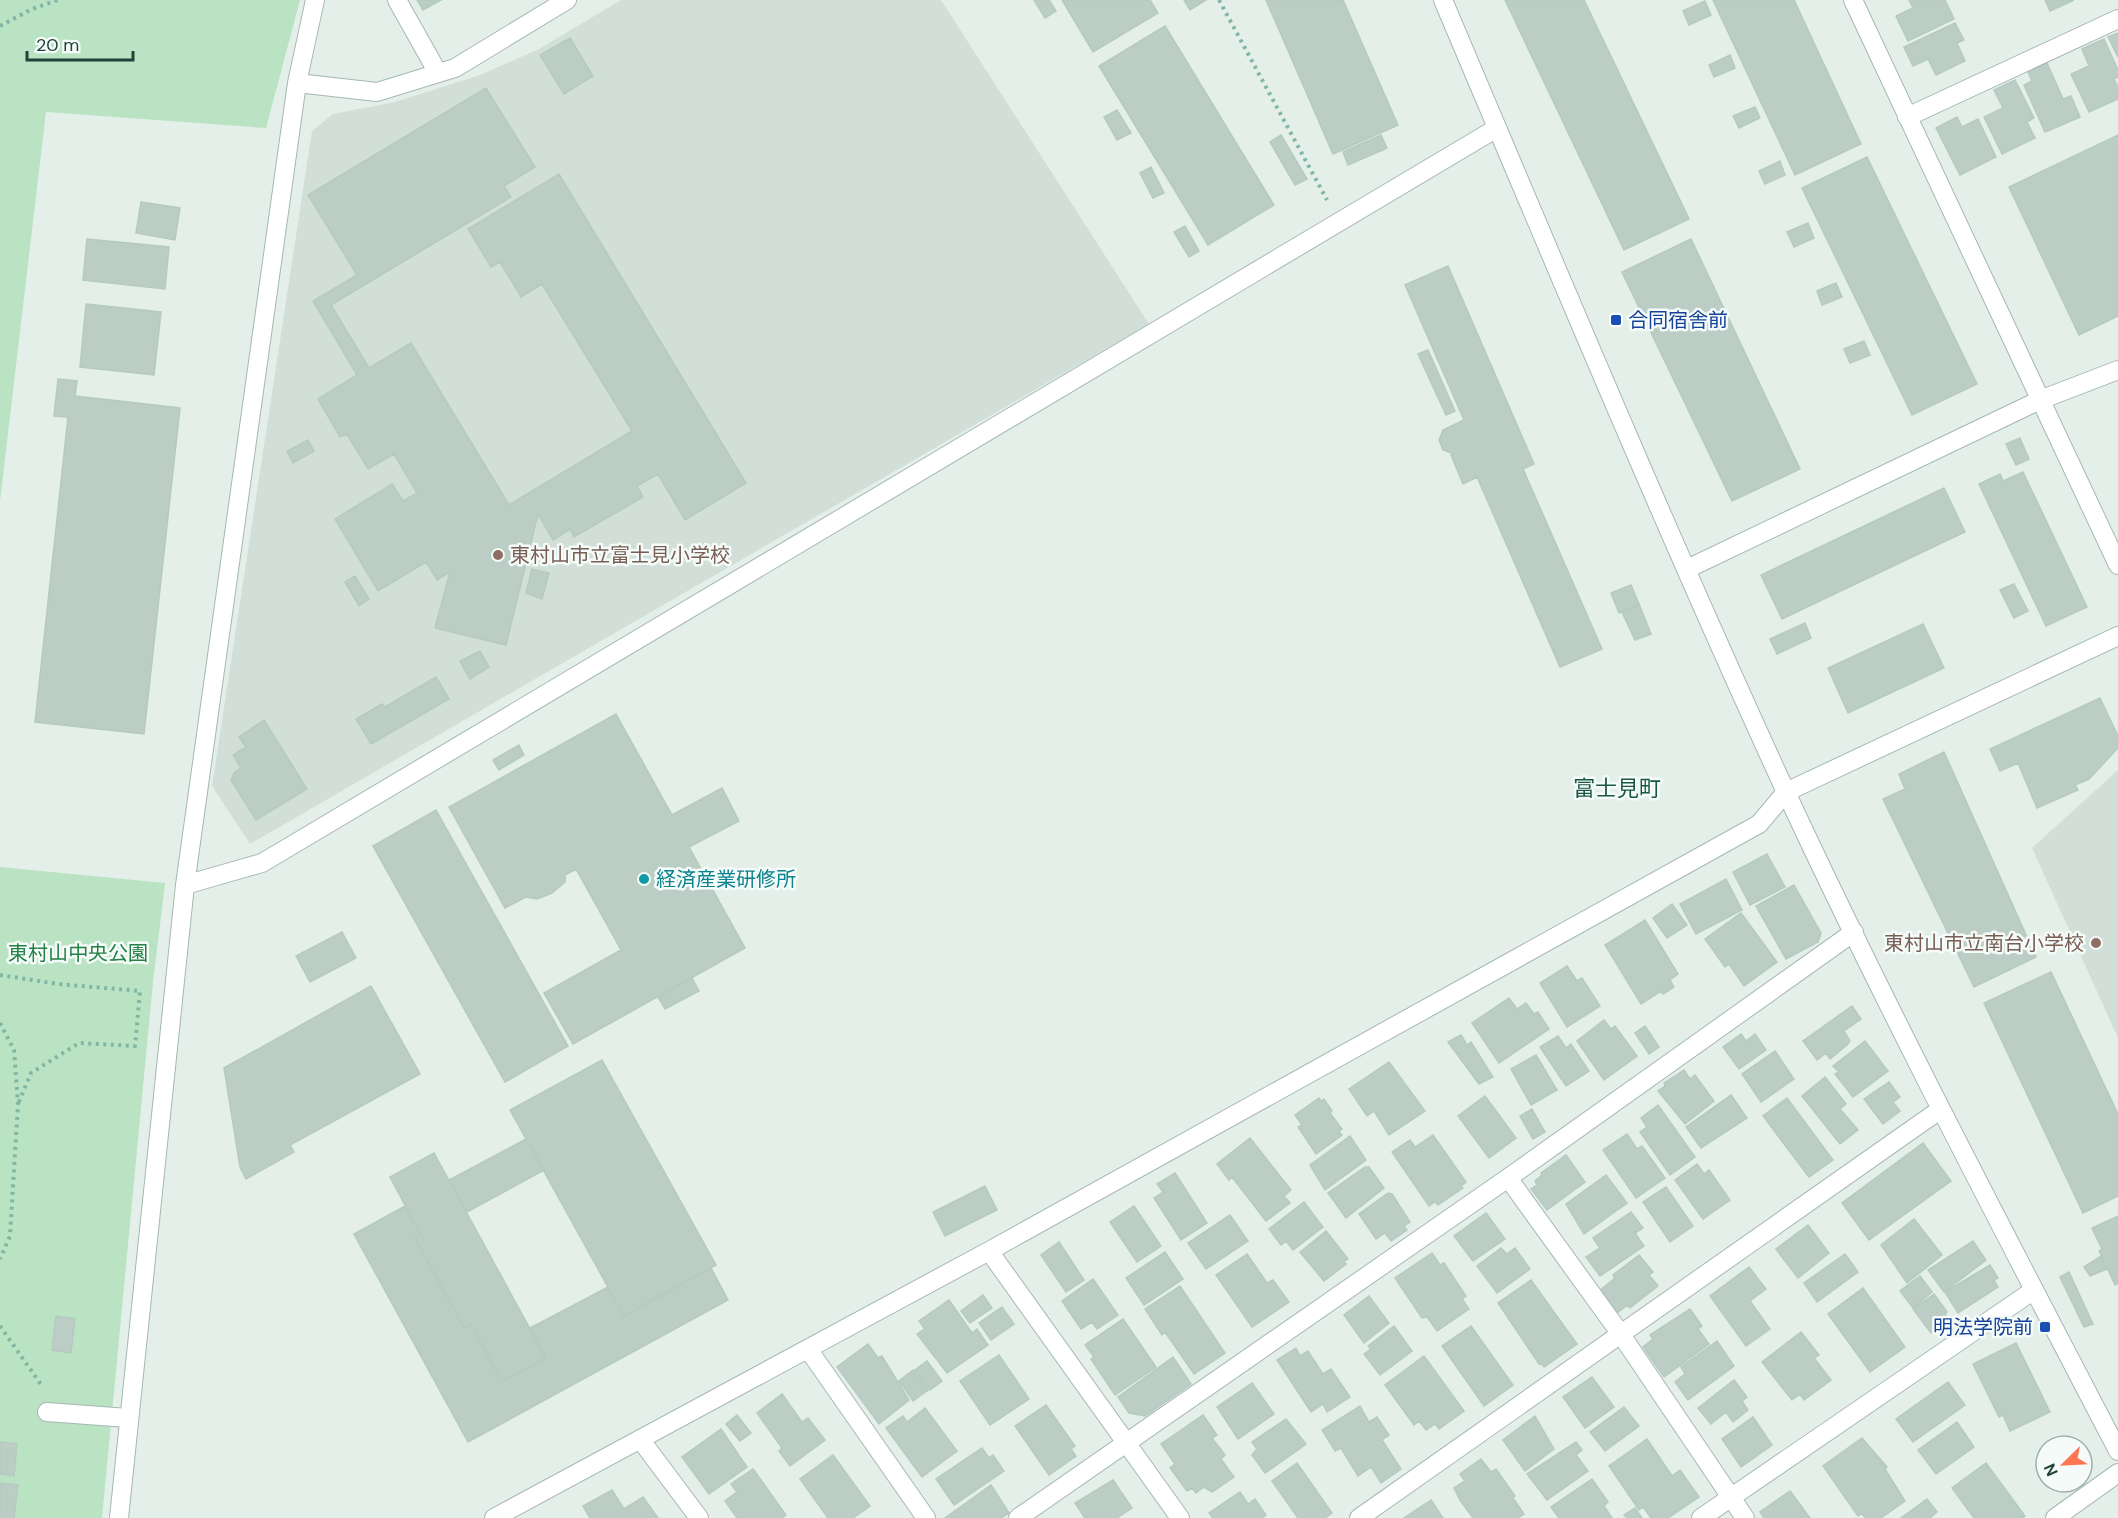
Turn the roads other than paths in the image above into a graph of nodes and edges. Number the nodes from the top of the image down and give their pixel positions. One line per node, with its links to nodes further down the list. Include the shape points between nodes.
1 (315, 0): 8 (street)
2 (397, 0): 7 (street)
3 (567, 0): 7 (street, via 454,68)
4 (1443, 0): 10 (street)
5 (1853, 0): 9 (street)
6 (2118, 19): 9 (street)
7 (438, 73): 8 (street, via 377,92)
8 (297, 83): 17 (street)
9 (1907, 117): 12 (street)
10 (1497, 128): 14 (street); 17 (street, via 262,863)
11 (2118, 370): 12 (street)
12 (2040, 400): 13 (street); 14 (street)
13 (2118, 565)
14 (1687, 569): 16 (street)
15 (2118, 636): 16 (street)
16 (1786, 792): 18 (street); 21 (street, via 1759,824)
17 (185, 885): 26 (street)
18 (1854, 932): 19 (street); 20 (street)
19 (1941, 1109): 22 (street); 23 (street)
20 (1508, 1178): 23 (street); 28 (street)
21 (989, 1251): 24 (street); 28 (street)
22 (2034, 1290): 29 (street); 31 (street)
23 (1620, 1333): 31 (street); 38 (street)
24 (808, 1349): 27 (street); 35 (street)
25 (47, 1412): 26 (street)
26 (128, 1418): 32 (street)
27 (640, 1439): 33 (street); 34 (street)
28 (1127, 1442): 36 (street); 37 (street)
29 (2118, 1451)
30 (2118, 1473): 41 (street)
31 (1730, 1497): 39 (street); 40 (street)
32 (119, 1518)
33 (494, 1518)
34 (699, 1518)
35 (926, 1518)
36 (1018, 1518)
37 (1180, 1518)
38 (1359, 1518)
39 (1701, 1518)
40 (1745, 1518)
41 (2055, 1518)

